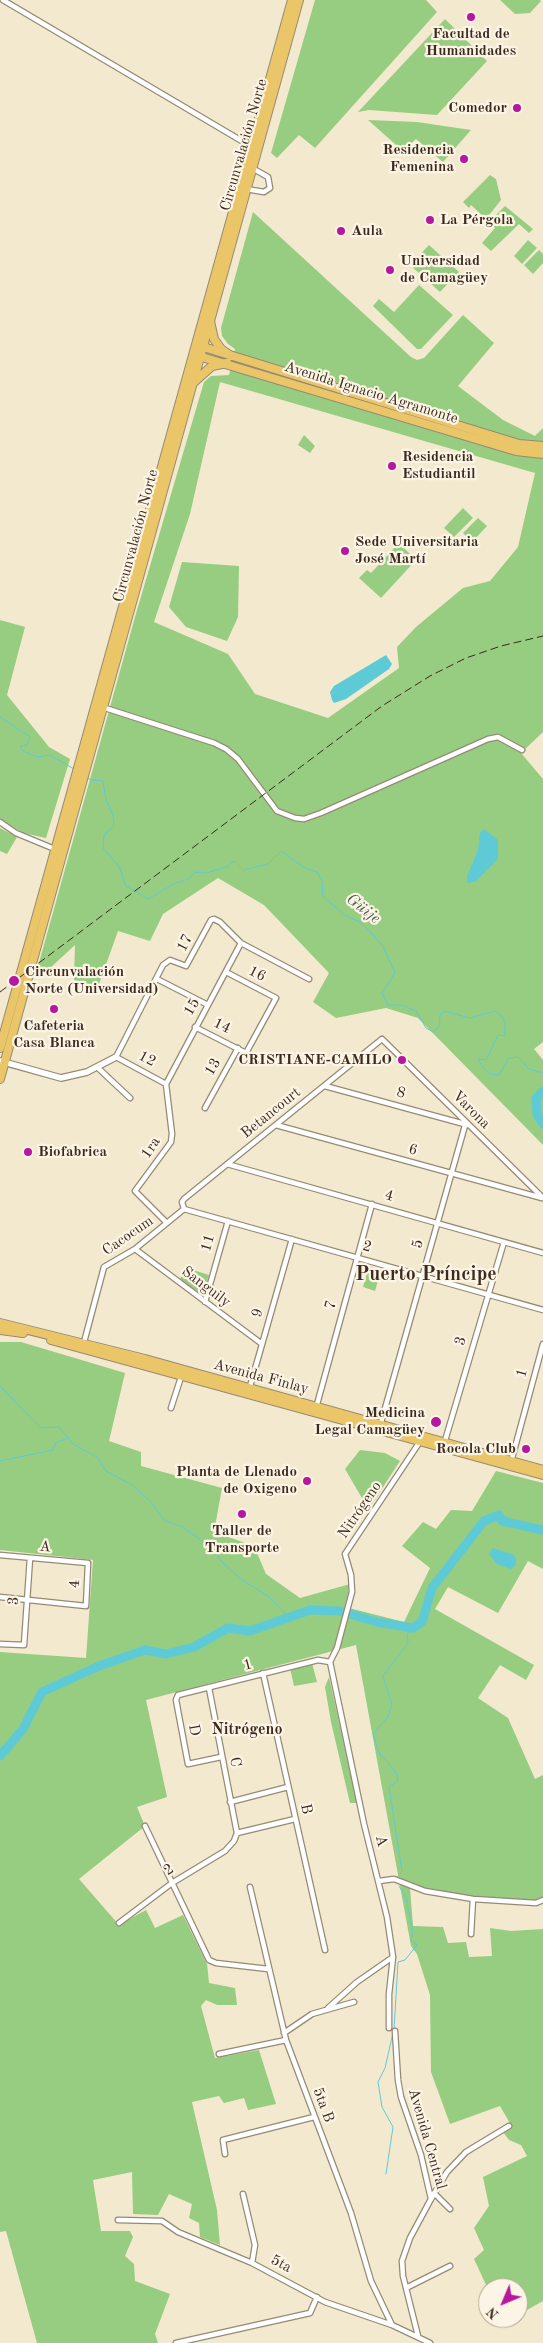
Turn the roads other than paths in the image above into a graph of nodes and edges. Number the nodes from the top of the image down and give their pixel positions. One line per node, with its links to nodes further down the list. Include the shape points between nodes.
1 (3, 0): 4 (street)
2 (292, 0): 4 (main road, Circunvalación Norte)
3 (299, 0): 4 (main road, Circunvalación Norte)
4 (254, 148): 5 (main road, Circunvalación Norte)
5 (249, 167): 6 (main road, Circunvalación Norte); 6 (street, via 268,177 270,188 264,192)
6 (243, 189): 7 (main road, Circunvalación Norte); 8 (main road, Circunvalación Norte)
7 (210, 317): 8 (main road, Circunvalación Norte); 10 (main road, via 214,339)
8 (199, 346): 9 (main road, Circunvalación Norte); 10 (main road, Avenida Ignacio Agramonte)
9 (196, 355): 10 (main road, Avenida Ignacio Agramonte); 11 (main road, Circunvalación Norte); 14 (main road, Circunvalación Norte)
10 (229, 360): 11 (main road, via 202,372); 12 (main road, Avenida Ignacio Agramonte, via 519,444); 13 (main road, Avenida Ignacio Agramonte, via 516,451)
11 (192, 384): 14 (main road, Circunvalación Norte)
12 (543, 446)
13 (543, 454)
14 (100, 707): 15 (street, via 226,749 238,759 277,811 304,819 488,739 498,738); 17 (main road, Circunvalación Norte)
15 (522, 750)
16 (0, 822): 17 (street, via 16,833)
17 (59, 850): 26 (main road, Circunvalación Norte); 29 (main road, Circunvalación Norte)
18 (241, 943): 19 (street, 15); 20 (street, 17, via 214,918 186,966 166,961); 21 (street)
19 (226, 972): 22 (street, 16); 23 (street, 15)
20 (157, 979): 23 (street, 14); 28 (street, 17)
21 (309, 980)
22 (276, 998): 27 (street, 13, via 246,1052)
23 (208, 1005): 24 (street, 15)
24 (195, 1027): 27 (street, 14); 32 (street, 15)
25 (382, 1039): 33 (street, Betancourt); 36 (street, Varona)
26 (0, 1048)
27 (238, 1048): 35 (street, 13)
28 (116, 1056): 30 (street); 32 (street, 12)
29 (2, 1062): 30 (street, via 61,1078); 31 (main road, Circunvalación Norte)
30 (97, 1067): 34 (street)
31 (0, 1079)
32 (166, 1084): 44 (street, 1ra, via 171,1142 135,1191)
33 (325, 1086): 36 (street, 8); 37 (street, Betancourt)
34 (130, 1098)
35 (205, 1108)
36 (467, 1124): 39 (street, 5); 40 (street, Varona)
37 (276, 1125): 38 (street, Betancourt); 39 (street, 6)
38 (228, 1164): 41 (street, 4); 42 (street, Betancourt, via 184,1199)
39 (451, 1173): 40 (street, 6); 45 (street, 5)
40 (543, 1198)
41 (372, 1204): 45 (street, 4); 50 (street, 7)
42 (184, 1209): 43 (street, 2); 44 (street, Cacocum)
43 (228, 1221): 46 (street, 2); 53 (street, 11)
44 (166, 1223): 48 (street, Cacocum)
45 (437, 1223): 47 (street, 4); 51 (street, 5)
46 (292, 1239): 50 (street, 2); 57 (street, 9)
47 (504, 1242): 49 (street, 4); 52 (street, 3)
48 (135, 1249): 53 (street, Sanguily); 59 (street, Cacocum, via 104,1267)
49 (543, 1253)
50 (357, 1258): 51 (street, 2); 63 (street, 7)
51 (422, 1276): 52 (street, 2); 64 (street, 5)
52 (488, 1294): 54 (street, 2); 66 (street, 3)
53 (205, 1302): 57 (street, Sanguily)
54 (543, 1310)
55 (0, 1323): 59 (main road, Avenida Finlay)
56 (0, 1330): 59 (main road, Avenida Finlay)
57 (262, 1344): 61 (street, 9)
58 (543, 1344): 67 (street, 1)
59 (83, 1346): 60 (main road, Avenida Finlay)
60 (182, 1374): 61 (main road, Avenida Finlay); 62 (street)
61 (249, 1391): 63 (main road, Avenida Finlay)
62 (171, 1408)
63 (316, 1409): 64 (main road, Avenida Finlay)
64 (380, 1427): 65 (main road, Avenida Finlay)
65 (422, 1439): 66 (main road, Avenida Finlay); 76 (street, Nitrógeno, via 345,1554 352,1592)
66 (444, 1445): 67 (main road, Avenida Finlay)
67 (510, 1463): 68 (main road, Avenida Finlay); 69 (main road, Avenida Finlay)
68 (543, 1470)
69 (543, 1475)
70 (0, 1555): 71 (street, A)
71 (30, 1558): 72 (street, A); 74 (street, 3)
72 (88, 1563): 74 (street, 4, via 86,1606)
73 (0, 1597): 74 (street)
74 (27, 1599): 75 (street, 3, via 24,1645)
75 (0, 1644)
76 (330, 1662): 77 (street, 1, via 318,1660); 86 (street, A)
77 (263, 1674): 78 (street, 1); 81 (street, B)
78 (209, 1688): 79 (street, 1, via 178,1695); 80 (street, C)
79 (176, 1700): 80 (street, D, via 188,1764)
80 (221, 1757): 82 (street, C)
81 (288, 1787): 82 (street); 83 (street, B)
82 (230, 1802): 85 (street, C)
83 (295, 1820): 85 (street); 93 (street, B)
84 (145, 1826): 87 (street)
85 (237, 1833): 87 (street, 2, via 225,1851)
86 (379, 1881): 89 (street, via 394,1879 425,1892); 94 (street, A)
87 (172, 1883): 91 (street, 2); 95 (street, via 210,1960)
88 (250, 1887): 95 (street, 5ta B)
89 (474, 1899): 90 (street); 92 (street)
90 (543, 1900)
91 (119, 1922)
92 (471, 1934)
93 (325, 1950)
94 (392, 1957): 97 (street); 98 (street, A)
95 (268, 1969): 100 (street, 5ta B)
96 (354, 2002): 97 (street)
97 (328, 2008): 100 (street)
98 (389, 2028)
99 (395, 2031): 108 (street, Avenida Central, via 401,2097 421,2155)
100 (284, 2032): 101 (street, 5ta B)
101 (286, 2040): 102 (street); 103 (street, 5ta B)
102 (219, 2054)
103 (314, 2117): 105 (street, via 223,2140); 115 (street, 5ta B, via 351,2213 371,2281)
104 (509, 2126): 106 (street, via 466,2152 447,2172)
105 (225, 2154)
106 (434, 2193): 108 (street); 109 (street)
107 (243, 2194): 111 (street, via 255,2245)
108 (431, 2199): 113 (street, Avenida Central, via 405,2249 402,2261)
109 (450, 2209)
110 (118, 2220): 111 (street, 5ta, via 162,2221 178,2232)
111 (252, 2263): 114 (street, 5ta)
112 (450, 2266): 113 (street)
113 (406, 2288): 116 (street, Avenida Central)
114 (317, 2297): 115 (street, 5ta); 117 (street, via 310,2313)
115 (392, 2325): 116 (street, 5ta)
116 (418, 2336): 118 (street, 5ta)
117 (176, 2343)
118 (430, 2343)

